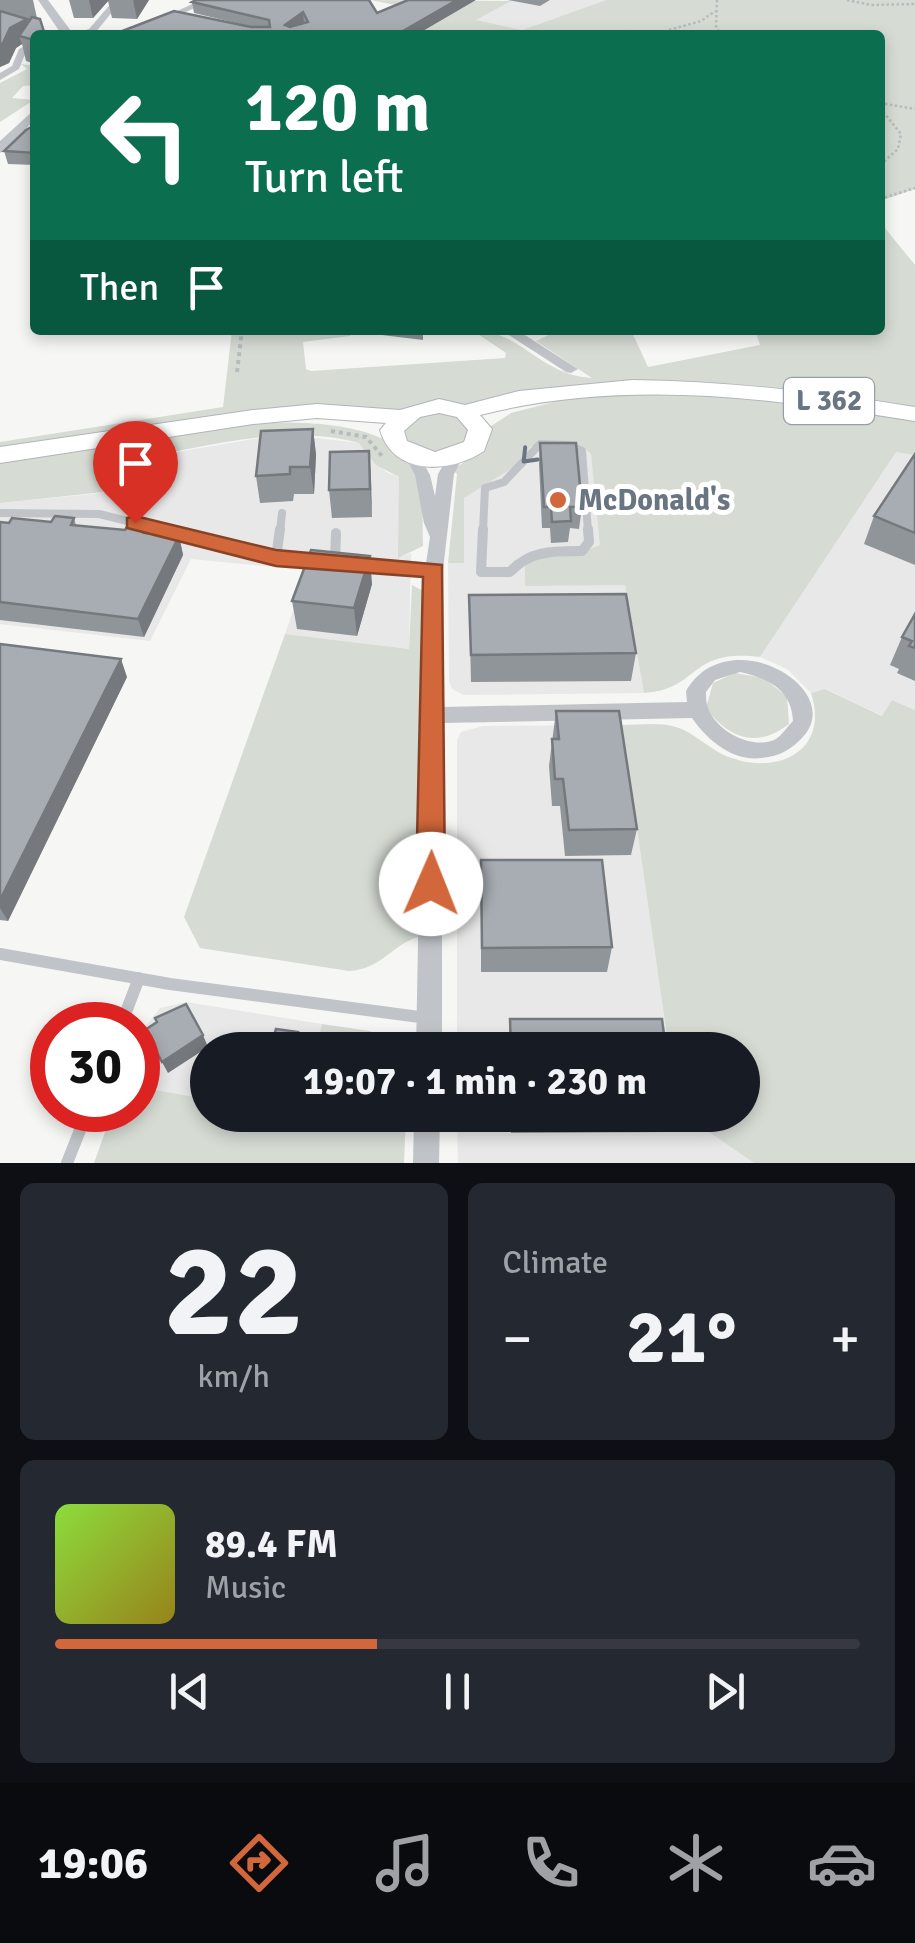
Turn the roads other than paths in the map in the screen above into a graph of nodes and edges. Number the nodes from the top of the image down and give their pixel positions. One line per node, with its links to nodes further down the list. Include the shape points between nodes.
1 (43, 0): 8 (street)
2 (118, 0): 9 (street)
3 (208, 0): 4 (street)
4 (175, 15): 5 (street); 10 (street)
5 (193, 19)
6 (0, 21): 7 (street)
7 (32, 30)
8 (66, 30)
9 (92, 30)
10 (140, 30)
11 (30, 46): 12 (street, via 16,68)
12 (0, 77)
13 (30, 117): 14 (street)
14 (0, 149)
15 (516, 335): 16 (street)
16 (571, 369)
17 (915, 414): 18 (main road, L 362, via 755,392 635,388 559,392)
18 (472, 421): 19 (main road, via 425,407); 22 (main road, via 475,446)
19 (397, 427): 20 (main road, via 282,416 224,420); 21 (main road)
20 (0, 455)
21 (413, 456): 22 (main road); 26 (street, via 426,474)
22 (455, 458): 26 (street)
23 (0, 513): 27 (lane, via 100,514)
24 (282, 513): 27 (lane)
25 (336, 533): 28 (lane)
26 (436, 534): 29 (street)
27 (276, 558): 28 (lane)
28 (335, 564): 29 (lane)
29 (434, 570): 32 (street)
30 (481, 572): 30 (lane, one-way to 30, via 510,572 538,552 582,551 590,542 582,451 540,444 504,482 486,488)
31 (695, 710): 31 (street, via 731,745 768,750 796,736 804,711 775,674 740,665 709,673 699,683); 32 (street)
32 (433, 715): 36 (street)
33 (0, 954): 34 (lane)
34 (139, 978): 35 (lane); 36 (lane)
35 (130, 1002)
36 (429, 1018): 37 (street)
37 (429, 1032)
38 (79, 1132): 40 (lane)
39 (427, 1132): 41 (street)
40 (67, 1163)
41 (426, 1163)

